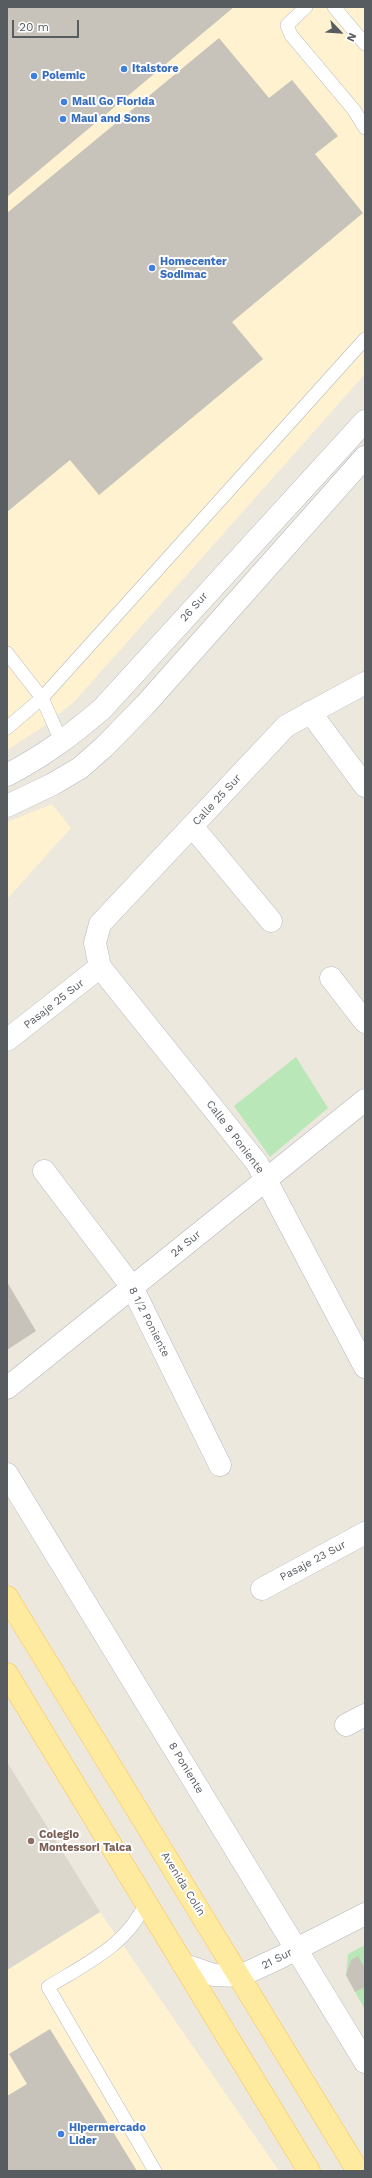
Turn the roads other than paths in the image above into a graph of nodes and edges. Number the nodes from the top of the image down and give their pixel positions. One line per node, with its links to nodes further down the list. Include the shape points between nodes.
1 (306, 7): 4 (lane, via 287,25 291,35 354,110)
2 (334, 7): 3 (lane)
3 (365, 44)
4 (365, 128)
5 (365, 339): 10 (lane)
6 (365, 421): 13 (street, 26 Sur, via 102,709)
7 (365, 457): 15 (street, via 145,705 80,768)
8 (7, 653): 10 (lane)
9 (365, 683): 11 (street, Calle 25 Sur)
10 (42, 698): 12 (lane); 13 (lane)
11 (310, 712): 16 (street); 18 (street, Calle 25 Sur, via 286,726)
12 (7, 728)
13 (62, 743): 14 (street, 26 Sur); 15 (street, via 66,753)
14 (7, 775)
15 (53, 784): 17 (street)
16 (365, 786)
17 (7, 806)
18 (192, 826): 19 (street); 20 (street, Calle 25 Sur, via 100,924)
19 (271, 921)
20 (95, 943): 21 (street, Calle 9 Poniente)
21 (100, 967): 24 (street, Pasaje 25 Sur); 27 (street, Calle 9 Poniente, via 257,1163)
22 (331, 978): 23 (street)
23 (365, 1022)
24 (7, 1040)
25 (365, 1100): 27 (street, 24 Sur)
26 (44, 1171): 28 (street, 8 1/2 Poniente)
27 (267, 1180): 28 (street, 24 Sur); 29 (street, Calle 9 Poniente)
28 (132, 1288): 30 (street, 24 Sur); 31 (street, 8 1/2 Poniente)
29 (365, 1367)
30 (7, 1388)
31 (220, 1465)
32 (7, 1474): 39 (street, 8 Poniente)
33 (365, 1534): 34 (street, Pasaje 23 Sur)
34 (262, 1589)
35 (7, 1597): 41 (main road, Avenida Colín)
36 (7, 1674): 37 (main road)
37 (146, 1902): 40 (main road); 43 (lane, via 135,1924 123,1937 106,1951 48,1987)
38 (365, 1914): 39 (street, 21 Sur)
39 (296, 1949): 41 (street, 21 Sur); 42 (street, 8 Poniente)
40 (184, 1965): 41 (street, 21 Sur, via 214,1975); 44 (main road)
41 (240, 1976): 45 (main road, Avenida Colín)
42 (365, 2062)
43 (155, 2171)
44 (309, 2171)
45 (358, 2171)

